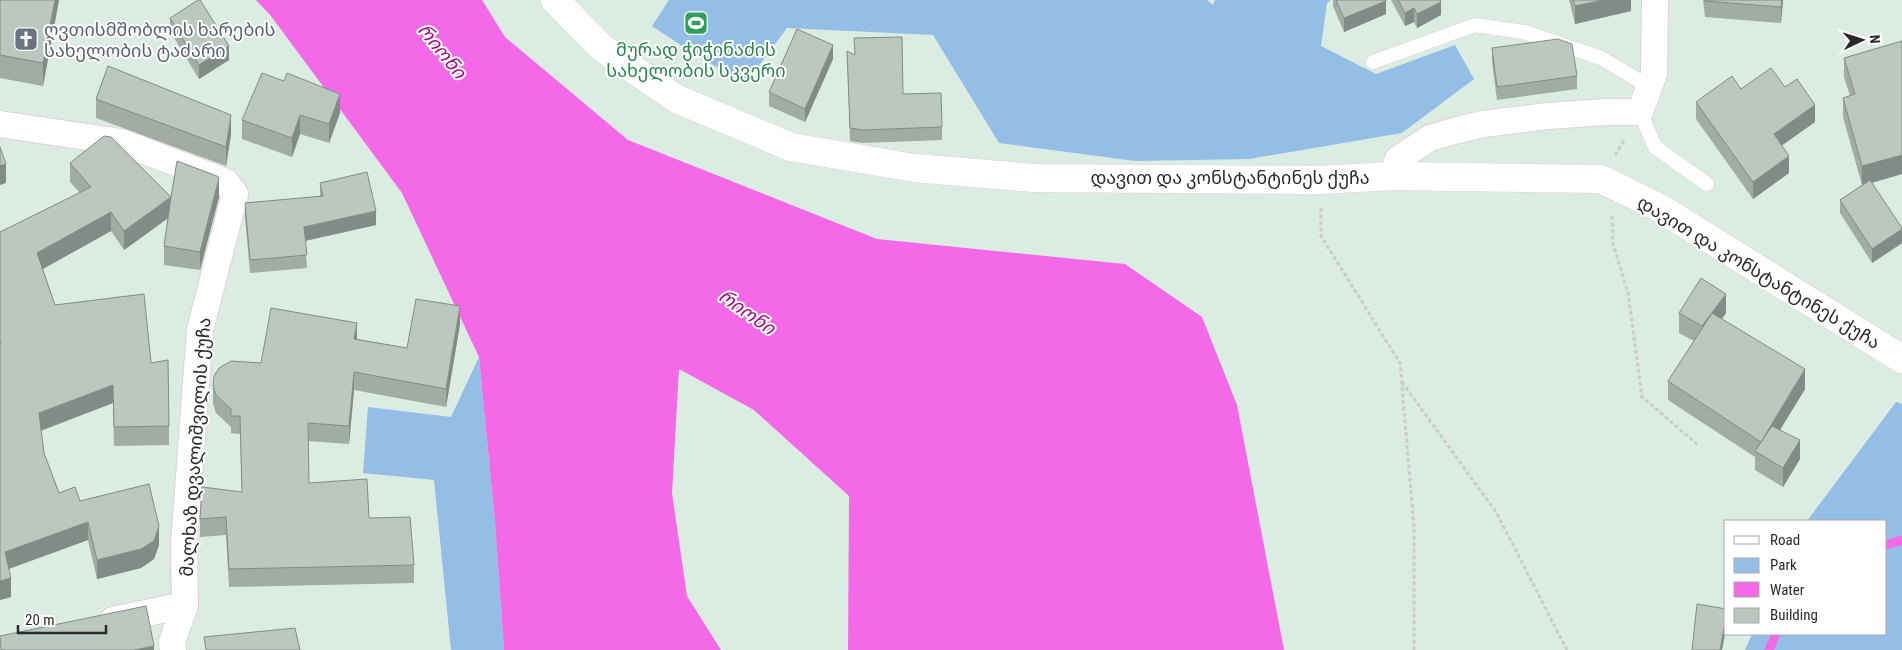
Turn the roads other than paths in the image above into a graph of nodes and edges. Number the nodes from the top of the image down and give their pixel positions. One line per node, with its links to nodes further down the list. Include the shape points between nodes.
1 (555, 0): 7 (main road, დავით და კონსტანტინეს ქუჩა, via 602,48 677,99 791,147 914,168 1034,178 1321,180)
2 (1655, 0): 4 (street, via 1654,74)
3 (1373, 62): 4 (lane, via 1475,25 1524,32 1600,58)
4 (1650, 87): 5 (street)
5 (1640, 112): 7 (street, via 1548,116 1458,130 1430,138 1398,159); 8 (lane, via 1655,147)
6 (0, 124): 10 (street, მალხაზ დვალიშვილის ქუჩა, via 121,142 226,182 235,194 200,330 184,544)
7 (1392, 176): 9 (main road, დავით და კონსტანტინეს ქუჩა, via 1601,179 1660,208)
8 (1707, 184)
9 (1902, 359)
10 (185, 605): 11 (street); 12 (street, მალხაზ დვალიშვილის ქუჩა, via 172,642)
11 (88, 625)
12 (173, 650)

